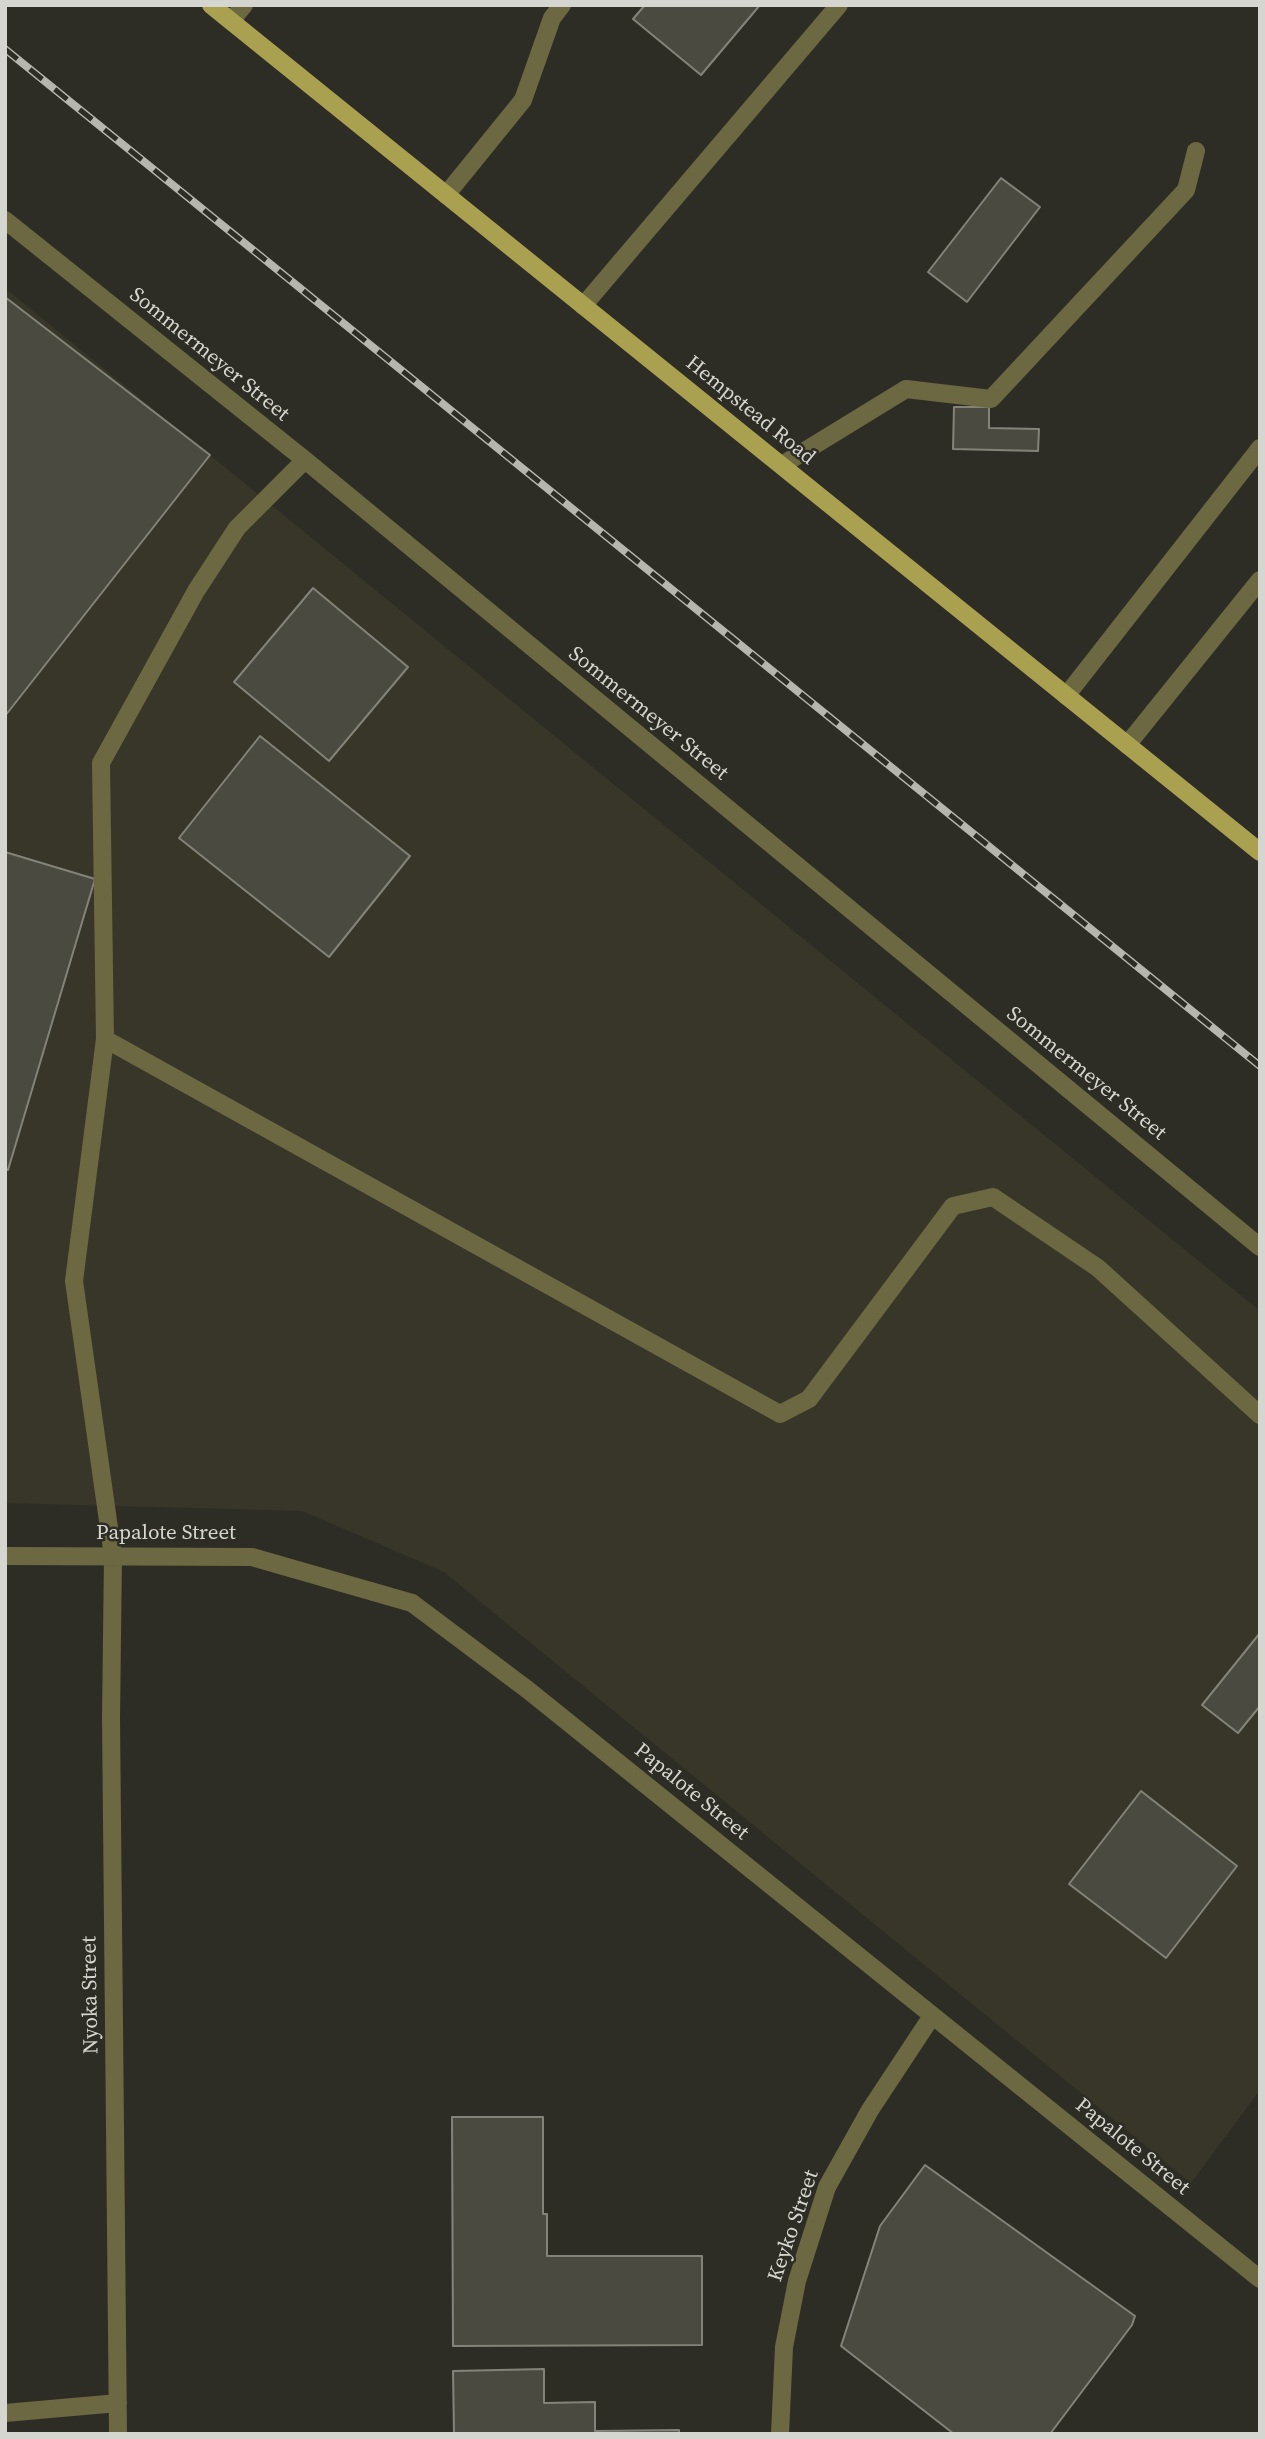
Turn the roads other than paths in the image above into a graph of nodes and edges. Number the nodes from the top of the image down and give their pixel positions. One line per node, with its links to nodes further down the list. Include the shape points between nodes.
1 (211, 5): 5 (main road, Hempstead Road)
2 (244, 5): 5 (street)
3 (562, 5): 7 (street, via 552,18 523,100)
4 (839, 5): 9 (street)
5 (231, 21): 7 (main road, Hempstead Road)
6 (1196, 151): 12 (street, via 1186,190 991,399 906,389)
7 (446, 195): 9 (main road, Hempstead Road)
8 (5, 220): 11 (street, Sommermeyer Street)
9 (583, 306): 12 (main road, Hempstead Road)
10 (1260, 448): 14 (street)
11 (304, 460): 17 (street, Nyoka Street, via 237,528 101,763); 18 (street, Sommermeyer Street)
12 (782, 466): 14 (main road, Hempstead Road)
13 (1260, 580): 15 (street)
14 (1066, 696): 15 (main road, Hempstead Road)
15 (1127, 745): 16 (main road, Hempstead Road)
16 (1260, 852)
17 (105, 1039): 19 (street, via 780,1414 809,1399 953,1206 993,1198 1098,1268); 21 (street, Nyoka Street, via 74,1281)
18 (1260, 1247)
19 (1260, 1415)
20 (5, 1556): 21 (street, Papalote Street)
21 (113, 1556): 22 (street, Papalote Street, via 252,1558 412,1603 528,1690); 24 (street, Nyoka Street)
22 (932, 2017): 23 (street, Papalote Street); 27 (street, Keyko Street, via 870,2110 827,2187 797,2281 784,2347)
23 (1260, 2278)
24 (118, 2403): 25 (street); 26 (street, Nyoka Street)
25 (5, 2413)
26 (118, 2434)
27 (780, 2434)

